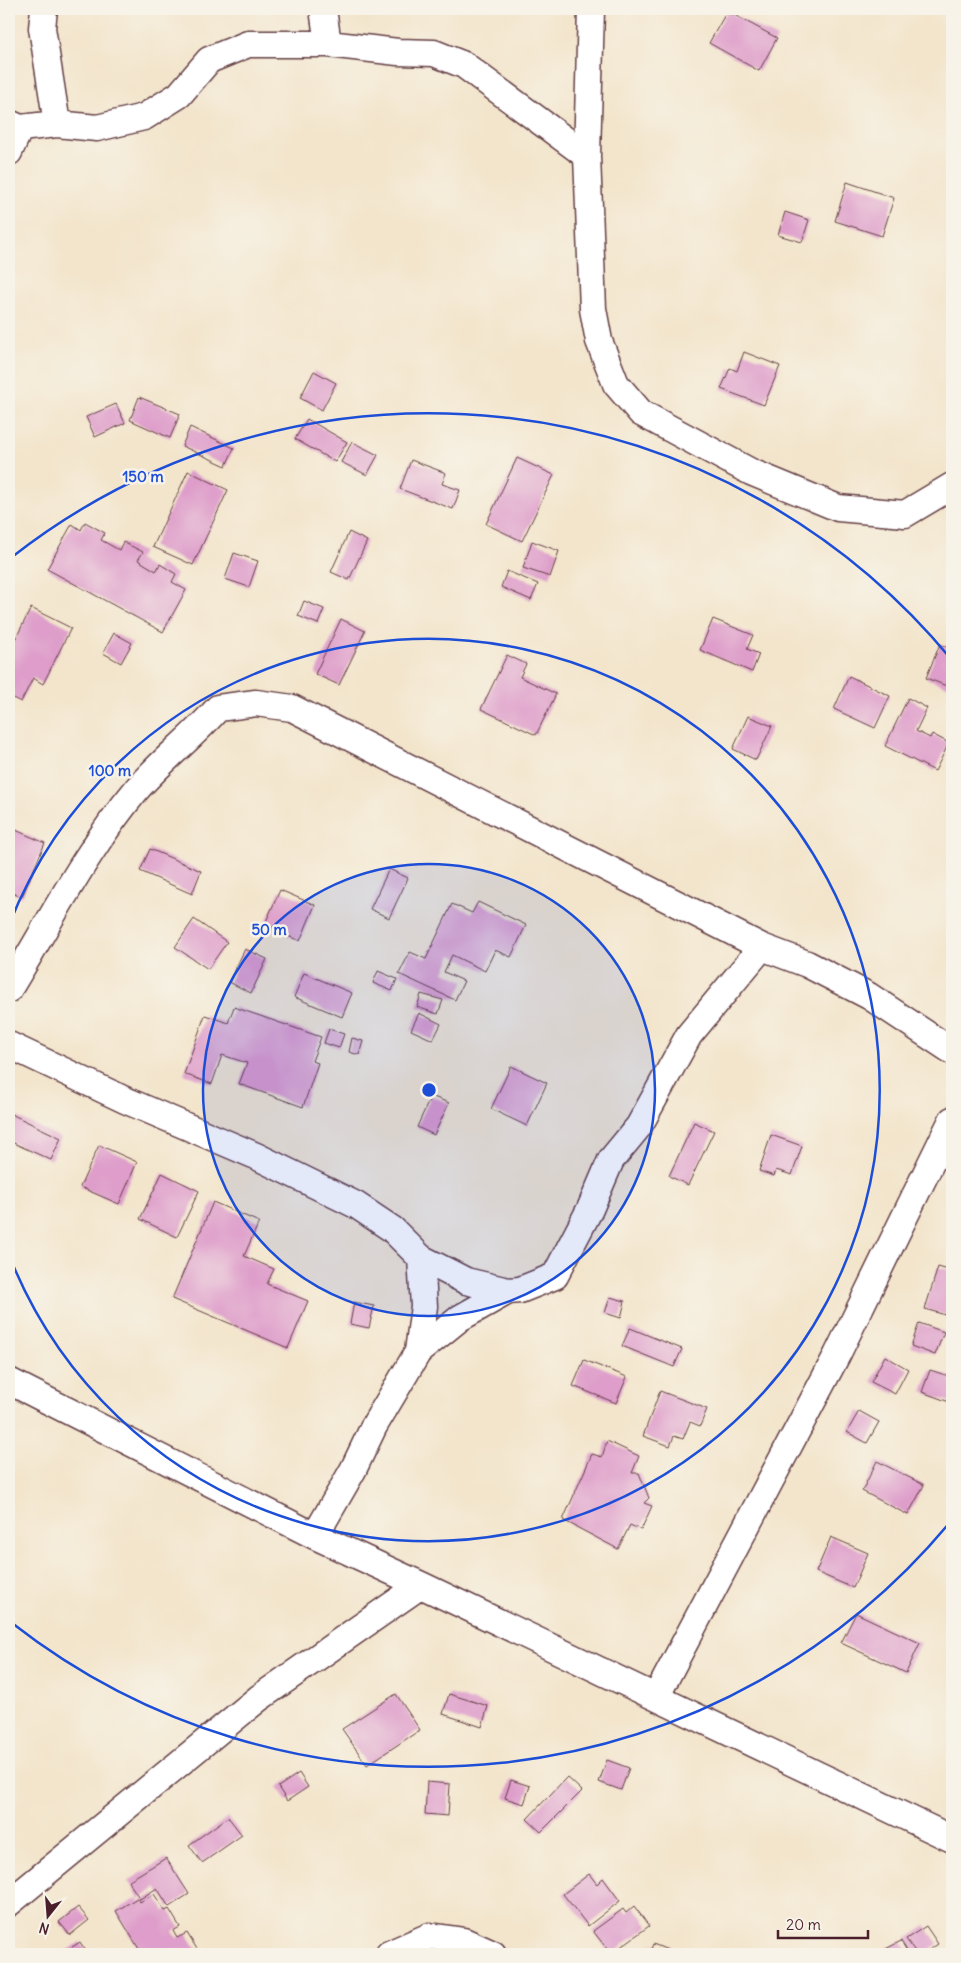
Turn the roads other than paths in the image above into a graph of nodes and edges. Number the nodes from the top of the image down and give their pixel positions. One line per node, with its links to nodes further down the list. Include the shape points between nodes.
1 (44, 9): 5 (street, via 42,28)
2 (323, 9): 4 (street)
3 (591, 9): 8 (street)
4 (328, 44): 5 (street, via 248,44 209,60 179,95 144,117 98,128); 8 (street, via 434,53 464,65)
5 (57, 124): 6 (street)
6 (14, 125): 7 (street)
7 (9, 152)
8 (587, 156): 9 (street, via 593,309 599,341 616,384 641,413 751,472 838,508 905,514)
9 (952, 486)
10 (762, 947): 11 (street, via 292,708 256,703 218,708 137,790 85,860); 13 (street, via 807,964 869,996); 16 (street, via 689,1035 639,1126 611,1160 555,1276 520,1290)
11 (9, 989)
12 (9, 1045): 15 (street, via 125,1100 256,1156 356,1205 392,1229)
13 (952, 1051)
14 (952, 1120): 21 (street, via 838,1355)
15 (421, 1258): 16 (street, via 466,1281); 17 (street, via 424,1306)
16 (508, 1291): 17 (street, via 460,1318)
17 (418, 1352): 19 (street)
18 (9, 1381): 19 (street)
19 (315, 1536): 20 (street)
20 (421, 1585): 21 (street); 23 (street, via 259,1698)
21 (656, 1697): 22 (street)
22 (952, 1839)
23 (9, 1903)
24 (389, 1954): 25 (street, via 430,1936 464,1941)
25 (493, 1954)

